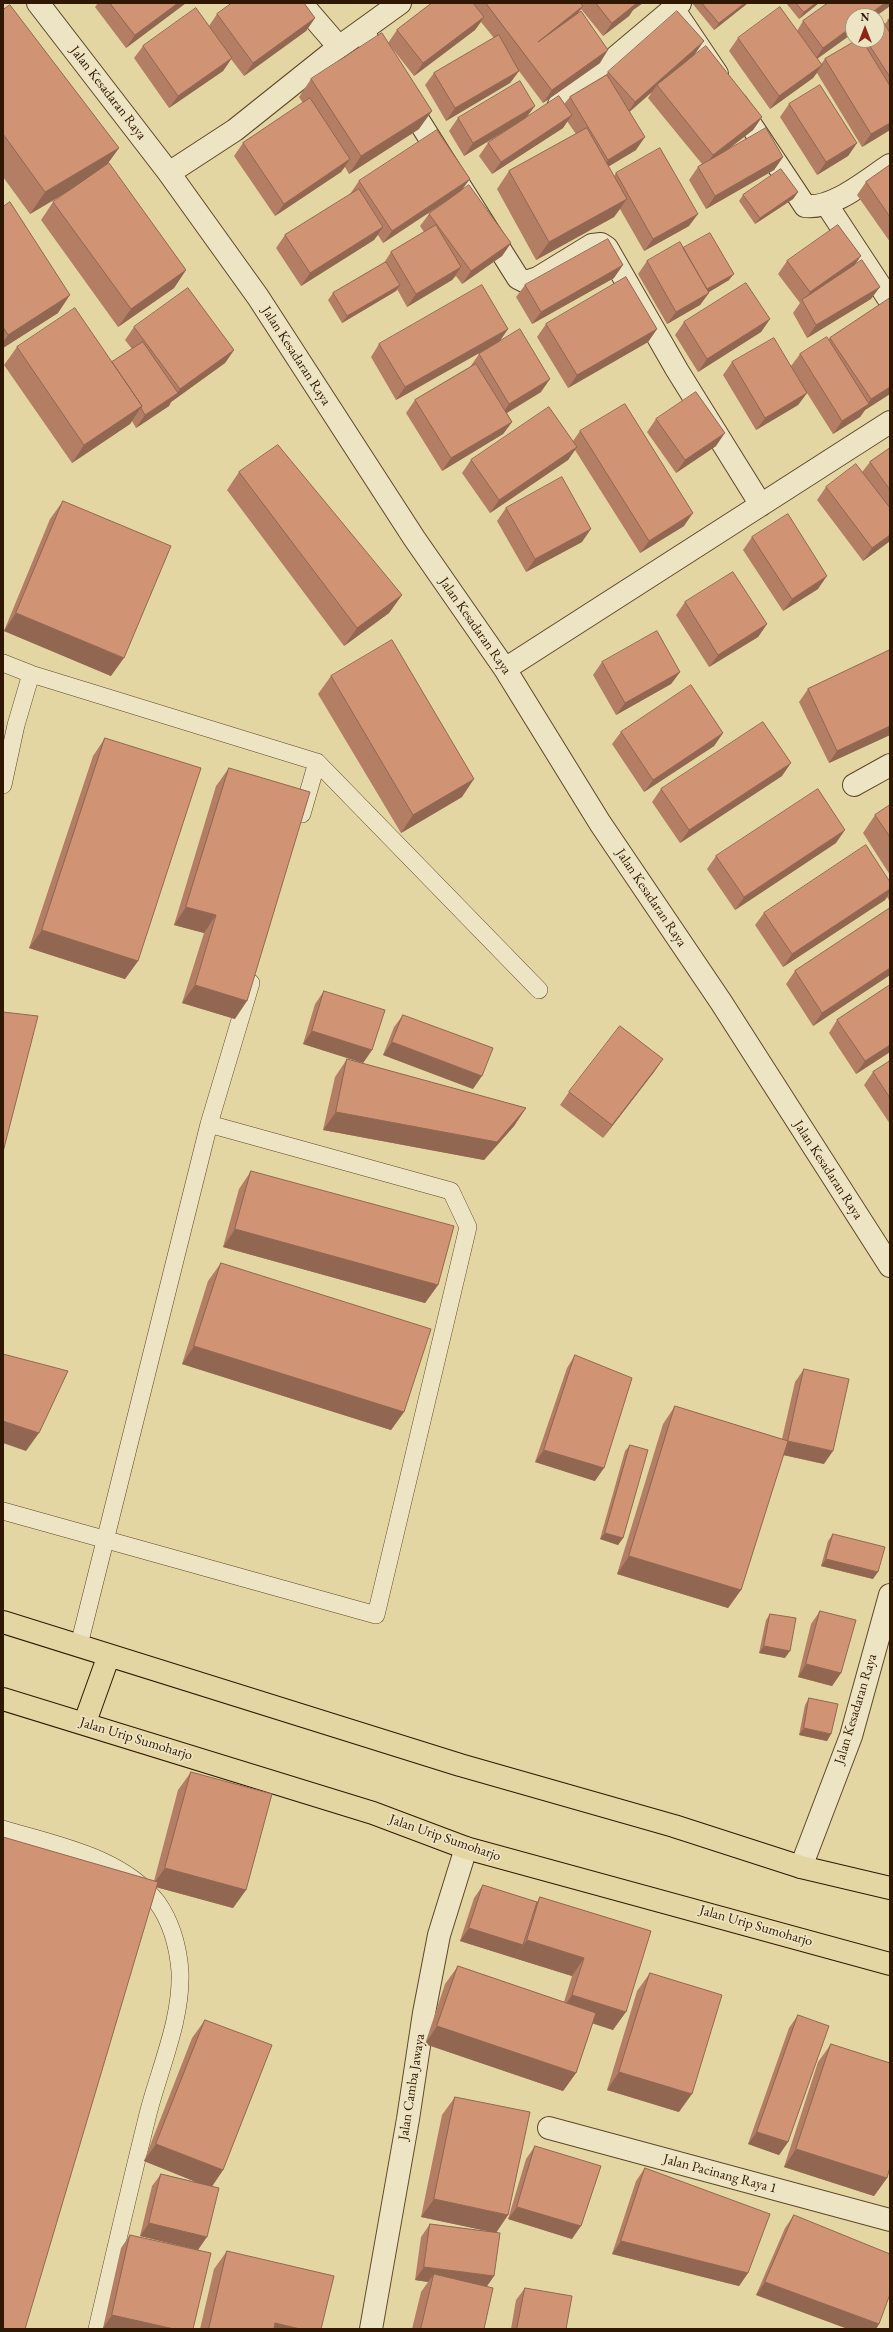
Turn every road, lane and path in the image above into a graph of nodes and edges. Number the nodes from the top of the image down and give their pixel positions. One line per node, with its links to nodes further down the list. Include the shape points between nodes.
1 (38, 3): 9 (street, Jalan Kesadaran Raya)
2 (301, 3): 6 (street)
3 (400, 3): 5 (street)
4 (677, 6): 7 (street); 10 (street, via 805,206)
5 (362, 31): 6 (street); 13 (street, via 518,278 526,282 538,278 592,245 601,244 607,248 677,370)
6 (339, 47): 9 (street, via 235,130)
7 (559, 105)
8 (890, 165): 10 (street)
9 (169, 173): 15 (street, Jalan Kesadaran Raya, via 258,297 414,538)
10 (827, 205): 11 (street)
11 (890, 301)
12 (890, 422): 13 (street)
13 (761, 505): 15 (street)
14 (3, 664): 16 (lane)
15 (505, 669): 25 (street, Jalan Kesadaran Raya, via 600,823 725,1009)
16 (31, 674): 17 (lane); 19 (lane, via 16,725)
17 (317, 762): 21 (lane); 23 (lane)
18 (890, 765): 20 (street)
19 (3, 785)
20 (854, 785)
21 (297, 830)
22 (256, 966): 24 (lane)
23 (540, 990)
24 (209, 1124): 27 (lane); 27 (lane, via 451,1191 468,1227 376,1614)
25 (890, 1266)
26 (3, 1511): 27 (lane)
27 (106, 1540): 30 (lane)
28 (890, 1595): 36 (street, Jalan Kesadaran Raya, via 851,1736)
29 (3, 1622): 30 (highway)
30 (80, 1645): 31 (highway)
31 (109, 1655): 33 (highway); 36 (highway, via 460,1765 674,1826)
32 (3, 1699): 33 (highway, Jalan Urip Sumoharjo)
33 (85, 1722): 35 (highway, Jalan Urip Sumoharjo, via 373,1813)
34 (3, 1829): 41 (lane, via 77,1852 110,1865 134,1880 156,1902 169,1922 176,1942 180,1973 176,2015 149,2109)
35 (466, 1848): 38 (highway, Jalan Urip Sumoharjo); 42 (street, Jalan Camba Jawaya, via 438,1943)
36 (801, 1867): 37 (highway)
37 (890, 1888)
38 (890, 1964)
39 (549, 2128): 40 (street, Jalan Pacinang Raya 1)
40 (890, 2220)
41 (97, 2329)
42 (371, 2329)

